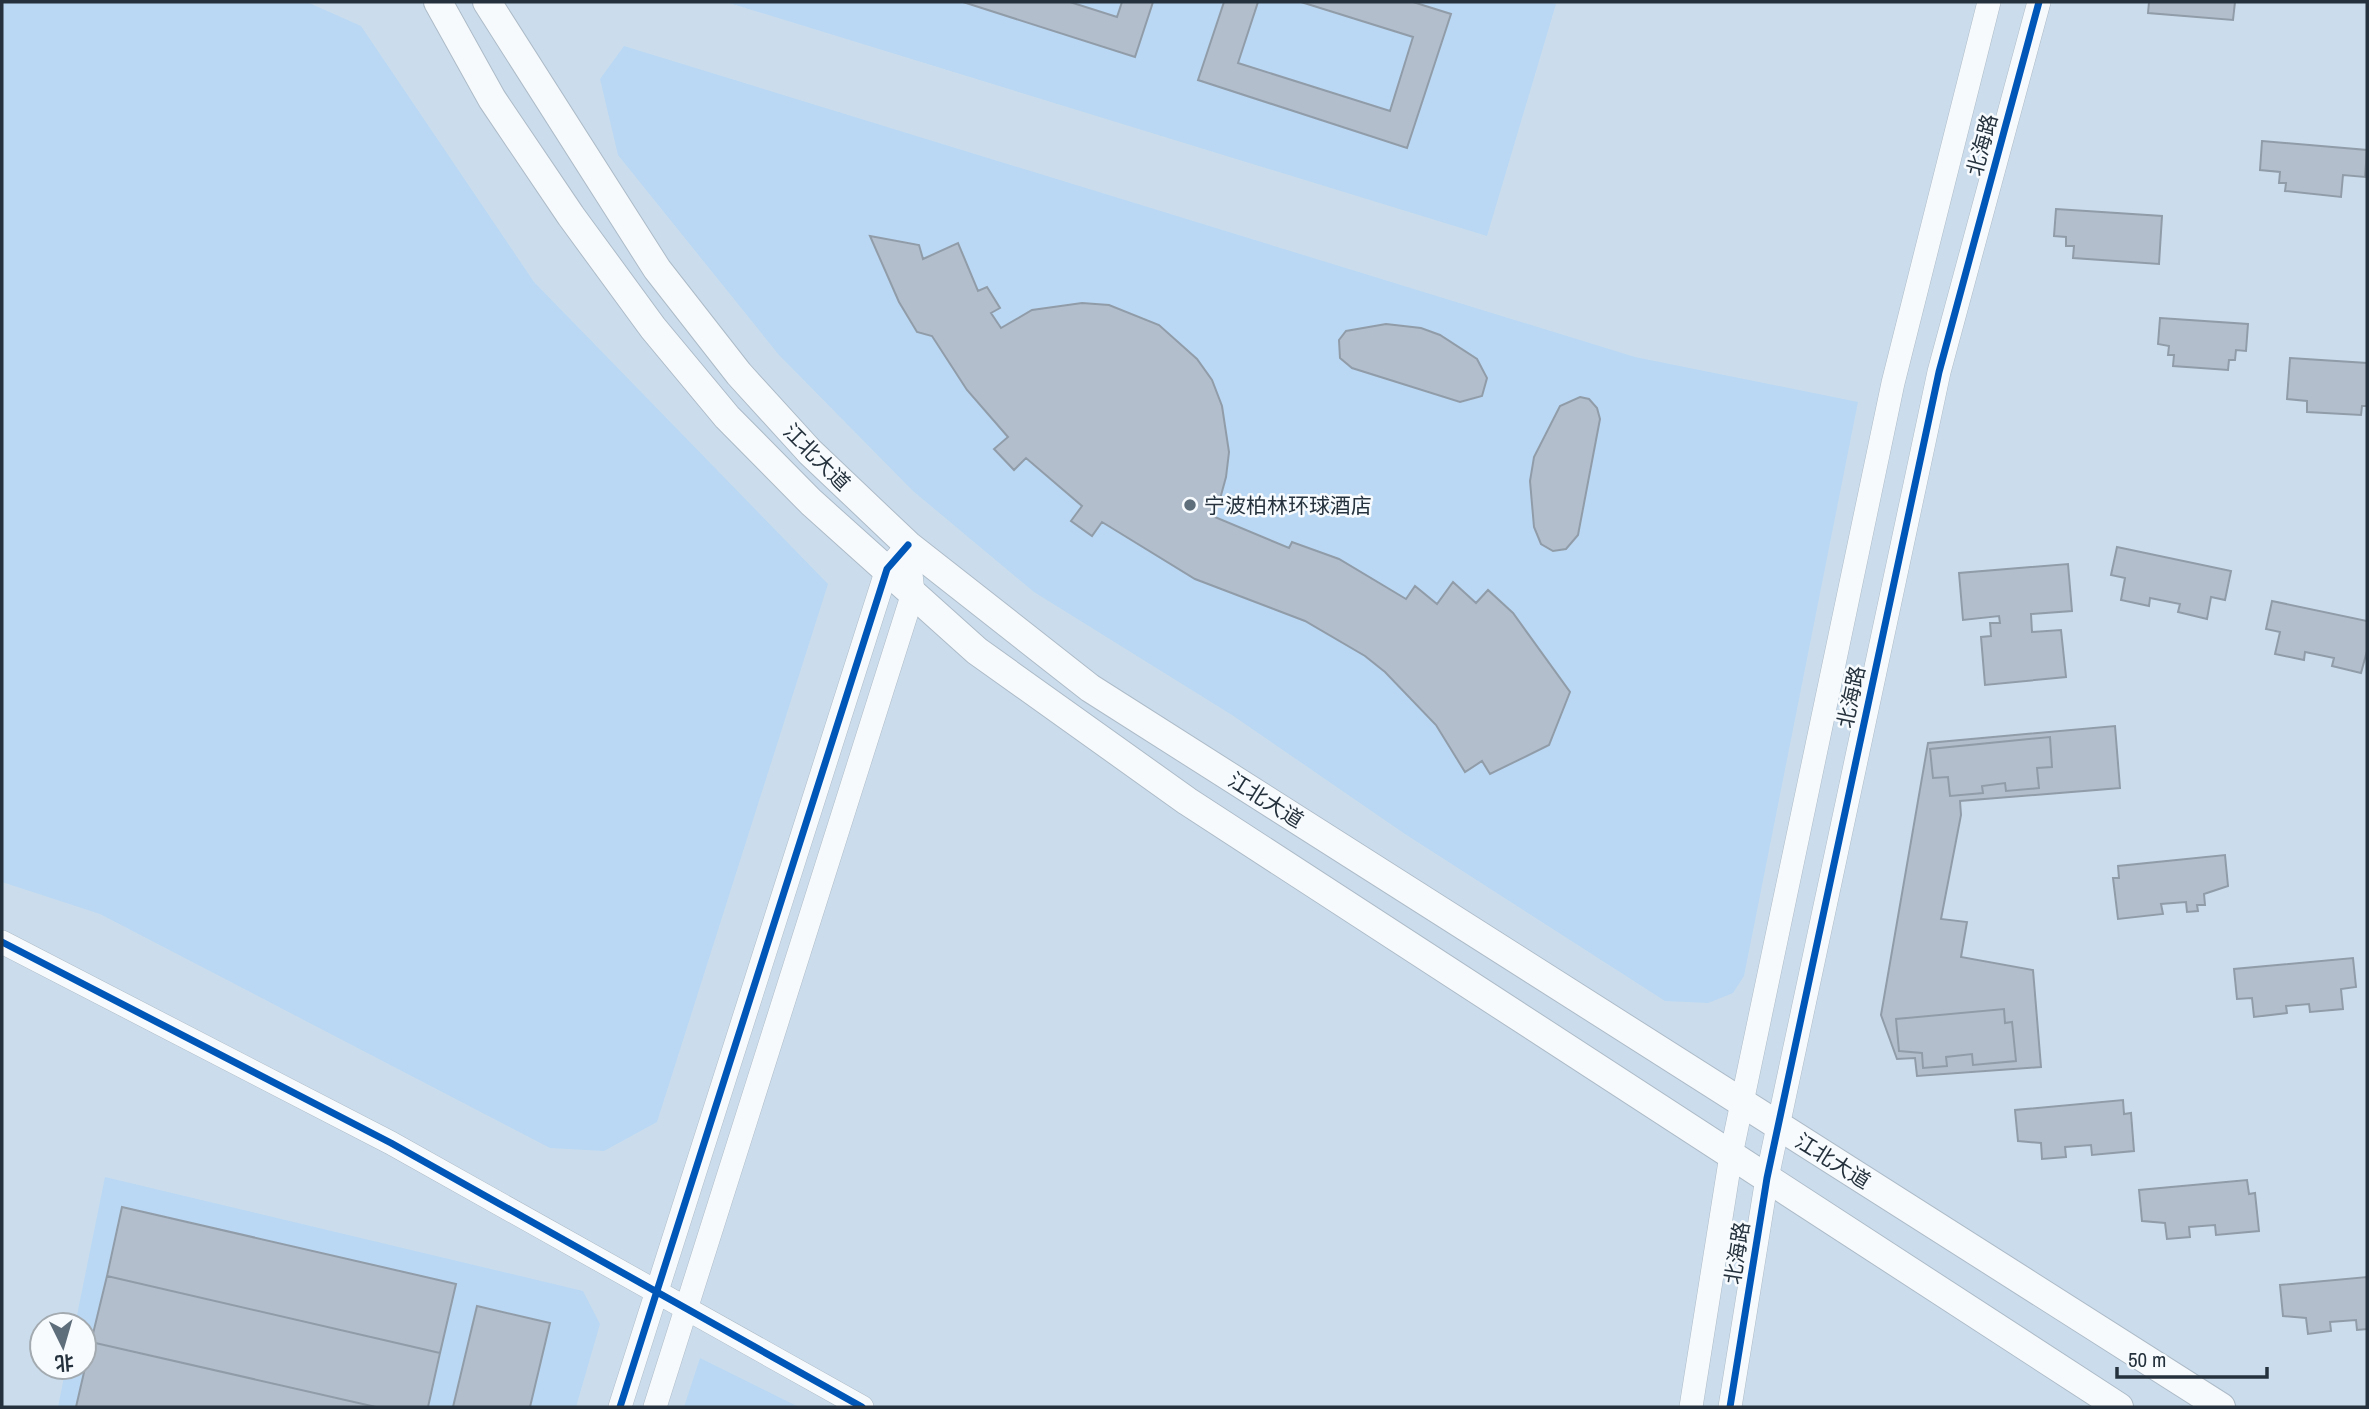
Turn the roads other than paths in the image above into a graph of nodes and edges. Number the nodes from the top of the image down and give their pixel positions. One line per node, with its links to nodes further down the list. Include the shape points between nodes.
1 (438, 2): 6 (main road, 江北大道, via 499,110 653,328 727,417 811,502)
2 (1989, 2): 9 (street, 北海路, via 1893,383)
3 (2039, 2): 10 (street, 北海路, via 1939,372)
4 (498, 6): 5 (main road, 江北大道, via 673,290 739,374 801,442)
5 (908, 545): 6 (street); 7 (street); 9 (main road, 江北大道, via 1090,688)
6 (887, 569): 7 (main road, 江北大道); 13 (street)
7 (913, 593): 11 (main road, 江北大道, via 977,651 1187,801); 14 (street)
8 (2, 942): 13 (street, via 391,1143)
9 (1742, 1103): 10 (main road, 江北大道); 11 (street, 北海路)
10 (1778, 1126): 12 (street, 北海路); 21 (main road, 江北大道)
11 (1731, 1155): 12 (main road, 江北大道); 18 (street, 北海路)
12 (1767, 1178): 19 (street, 北海路); 20 (main road, 江北大道)
13 (657, 1293): 14 (street); 15 (street)
14 (686, 1309): 16 (street); 17 (street)
15 (621, 1407)
16 (655, 1407)
17 (862, 1407)
18 (1691, 1407)
19 (1730, 1407)
20 (2119, 1407)
21 (2221, 1407)

